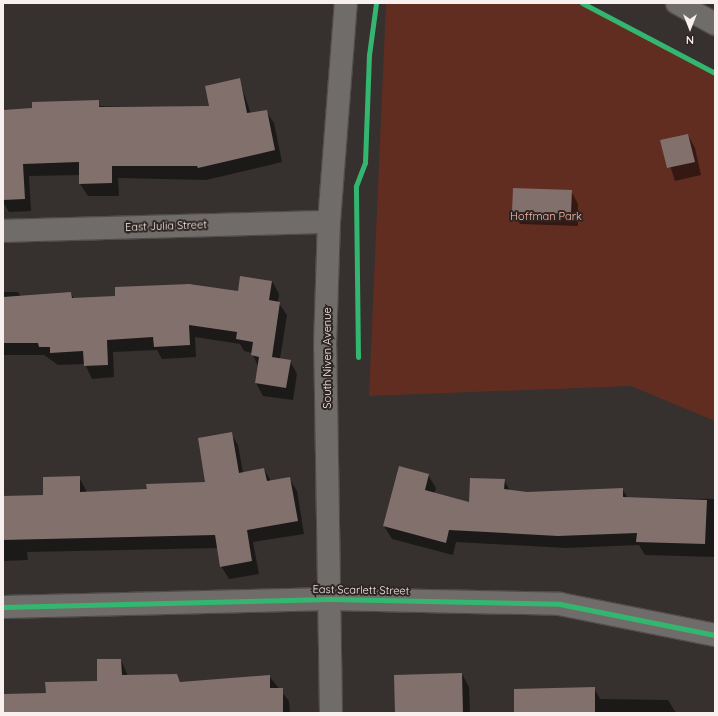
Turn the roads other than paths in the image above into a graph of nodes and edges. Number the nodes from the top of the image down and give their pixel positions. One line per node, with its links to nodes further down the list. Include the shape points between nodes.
1 (346, 3): 4 (street, South Niven Avenue)
2 (677, 3): 3 (street)
3 (715, 24)
4 (329, 222): 5 (street, East Julia Street); 6 (street, South Niven Avenue, via 325,347)
5 (3, 231)
6 (330, 599): 7 (street, East Scarlett Street); 8 (street, East Scarlett Street, via 560,604); 9 (street, South Niven Avenue)
7 (3, 607)
8 (715, 635)
9 (331, 713)

